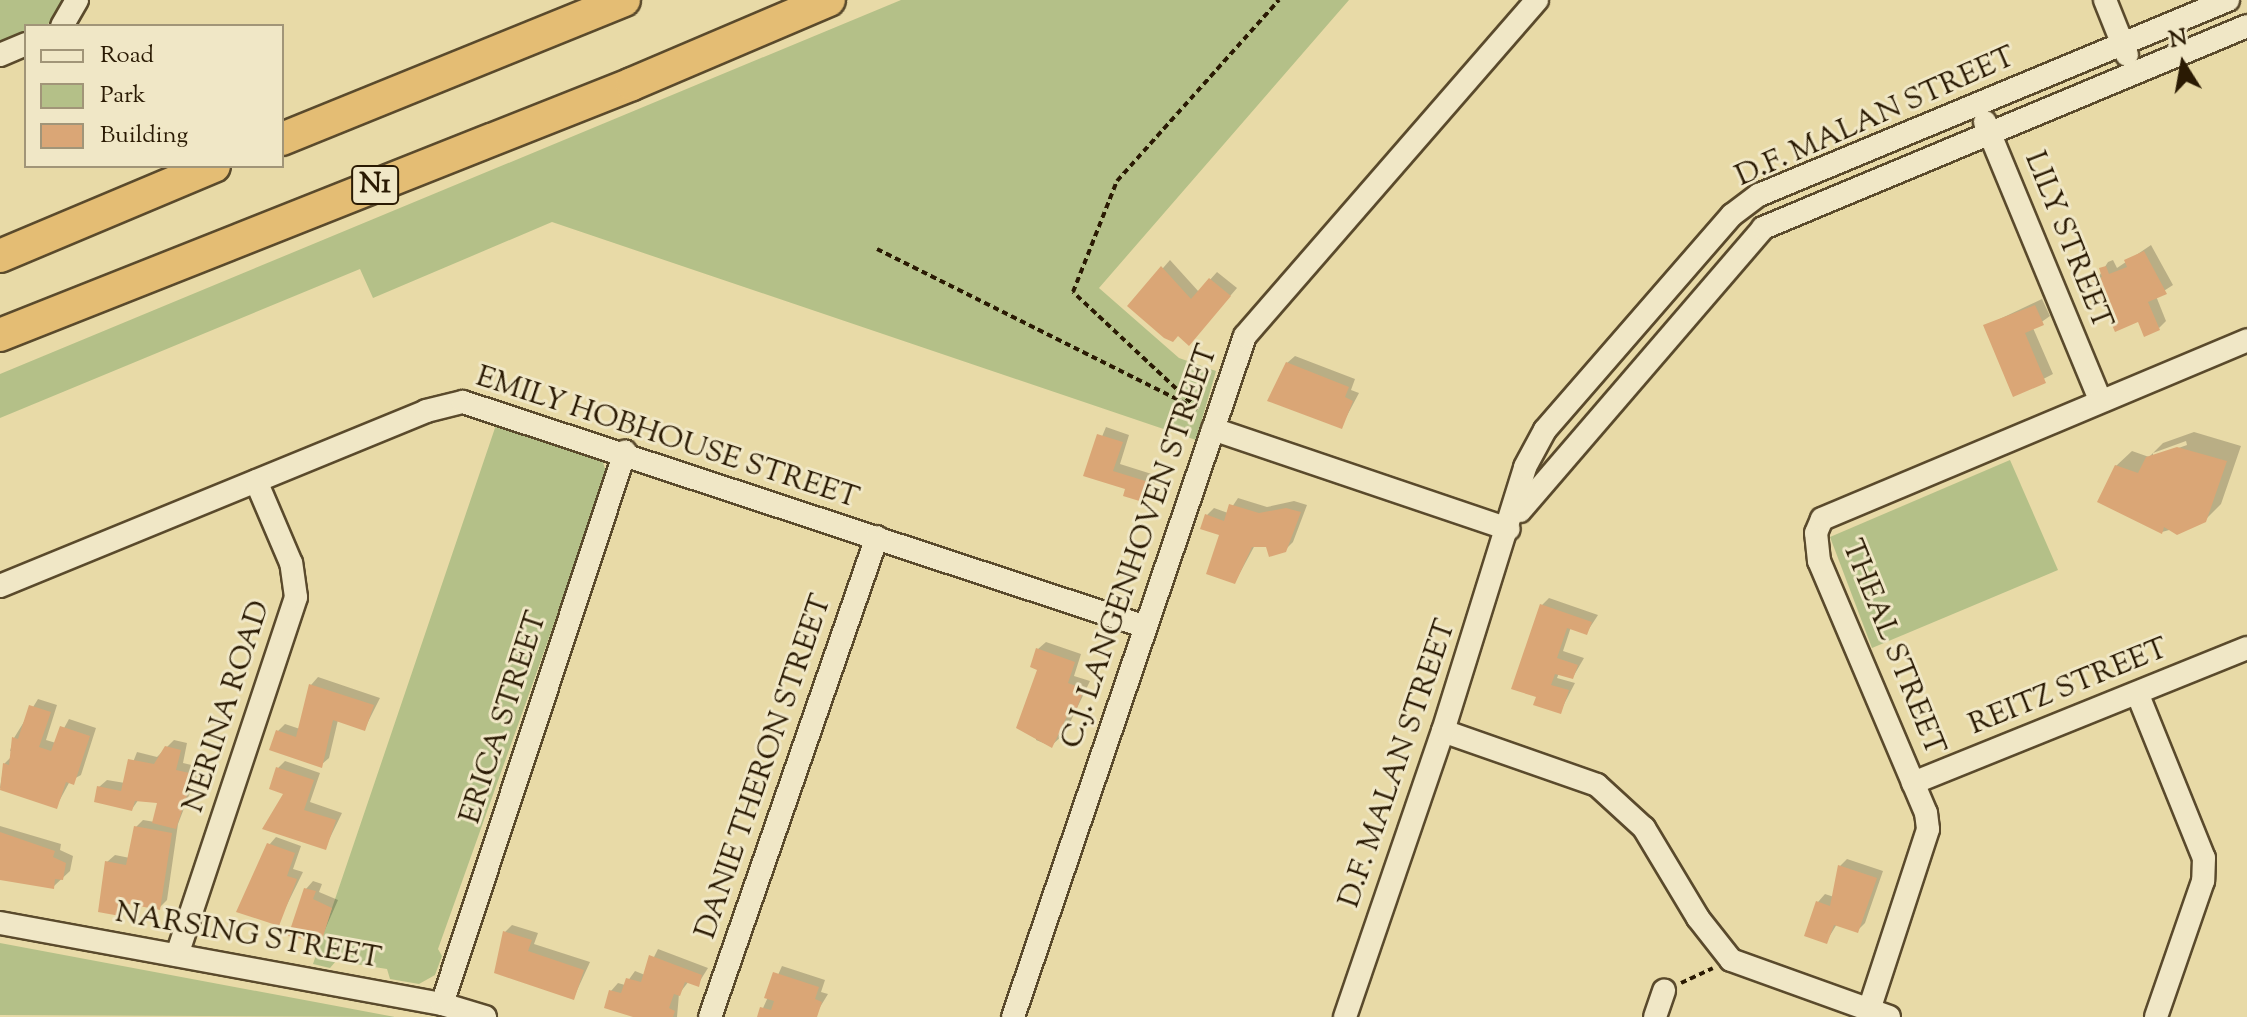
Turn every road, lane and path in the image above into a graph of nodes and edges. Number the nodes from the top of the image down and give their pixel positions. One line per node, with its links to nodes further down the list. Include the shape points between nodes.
1 (77, 0): 8 (street)
2 (624, 0): 16 (highway)
3 (829, 0): 24 (highway, N1, via 632,84)
4 (1279, 0): 27 (path, via 1117,181 1073,292)
5 (1537, 0): 28 (street, C.J. LANGENHOVEN STREET, via 1258,319 1234,362)
6 (2105, 0): 10 (street)
7 (2228, 0): 10 (street, D.F. MALAN STREET)
8 (63, 24)
9 (2247, 26): 13 (street, D.F. MALAN STREET)
10 (2122, 43): 13 (street); 14 (street, D.F. MALAN STREET)
11 (24, 45): 12 (street)
12 (0, 55)
13 (2134, 72): 15 (street, D.F. MALAN STREET)
14 (1978, 106): 15 (street, LILY STREET); 19 (street, D.F. MALAN STREET)
15 (1990, 134): 20 (street, D.F. MALAN STREET); 26 (street, LILY STREET)
16 (284, 138)
17 (207, 168): 21 (highway)
18 (207, 168): 23 (highway)
19 (1740, 207): 20 (street); 31 (street, D.F. MALAN STREET, via 1545,430 1525,467)
20 (1763, 228): 31 (street, D.F. MALAN STREET, via 1531,492)
21 (0, 246)
22 (877, 249): 27 (path)
23 (0, 256)
24 (0, 335)
25 (2247, 340): 26 (street, THEAL STREET)
26 (2100, 400): 38 (street, THEAL STREET, via 1822,519 1816,533 1819,561)
27 (1198, 409): 28 (path)
28 (1213, 429): 31 (street); 34 (street, C.J. LANGENHOVEN STREET)
29 (625, 452): 30 (street, EMILY HOBHOUSE STREET, via 473,402 448,403); 32 (street, EMILY HOBHOUSE STREET); 43 (street, ERICA STREET)
30 (256, 481): 33 (street, EMILY HOBHOUSE STREET); 40 (street, NERINA ROAD, via 291,563 296,597)
31 (1509, 529): 37 (street, D.F. MALAN STREET)
32 (877, 537): 34 (street, EMILY HOBHOUSE STREET); 46 (street, DANIE THERON STREET)
33 (0, 586)
34 (1146, 627): 47 (street, C.J. LANGENHOVEN STREET)
35 (2247, 648): 36 (street, REITZ STREET)
36 (2138, 695): 38 (street, REITZ STREET); 50 (street, via 2204,858 2203,881)
37 (1443, 731): 41 (street, via 1597,785 1615,797 1644,828 1698,918); 48 (street, D.F. MALAN STREET)
38 (1913, 783): 44 (street, THEAL STREET, via 1928,829)
39 (0, 923): 40 (street, NARSING STREET)
40 (177, 955): 43 (street, NARSING STREET)
41 (1731, 960): 42 (path); 44 (street)
42 (1664, 991): 49 (street)
43 (442, 1004): 45 (street, NARSING STREET)
44 (1879, 1014)
45 (485, 1017)
46 (710, 1017)
47 (1013, 1017)
48 (1345, 1017)
49 (1655, 1017)
50 (2156, 1017)

